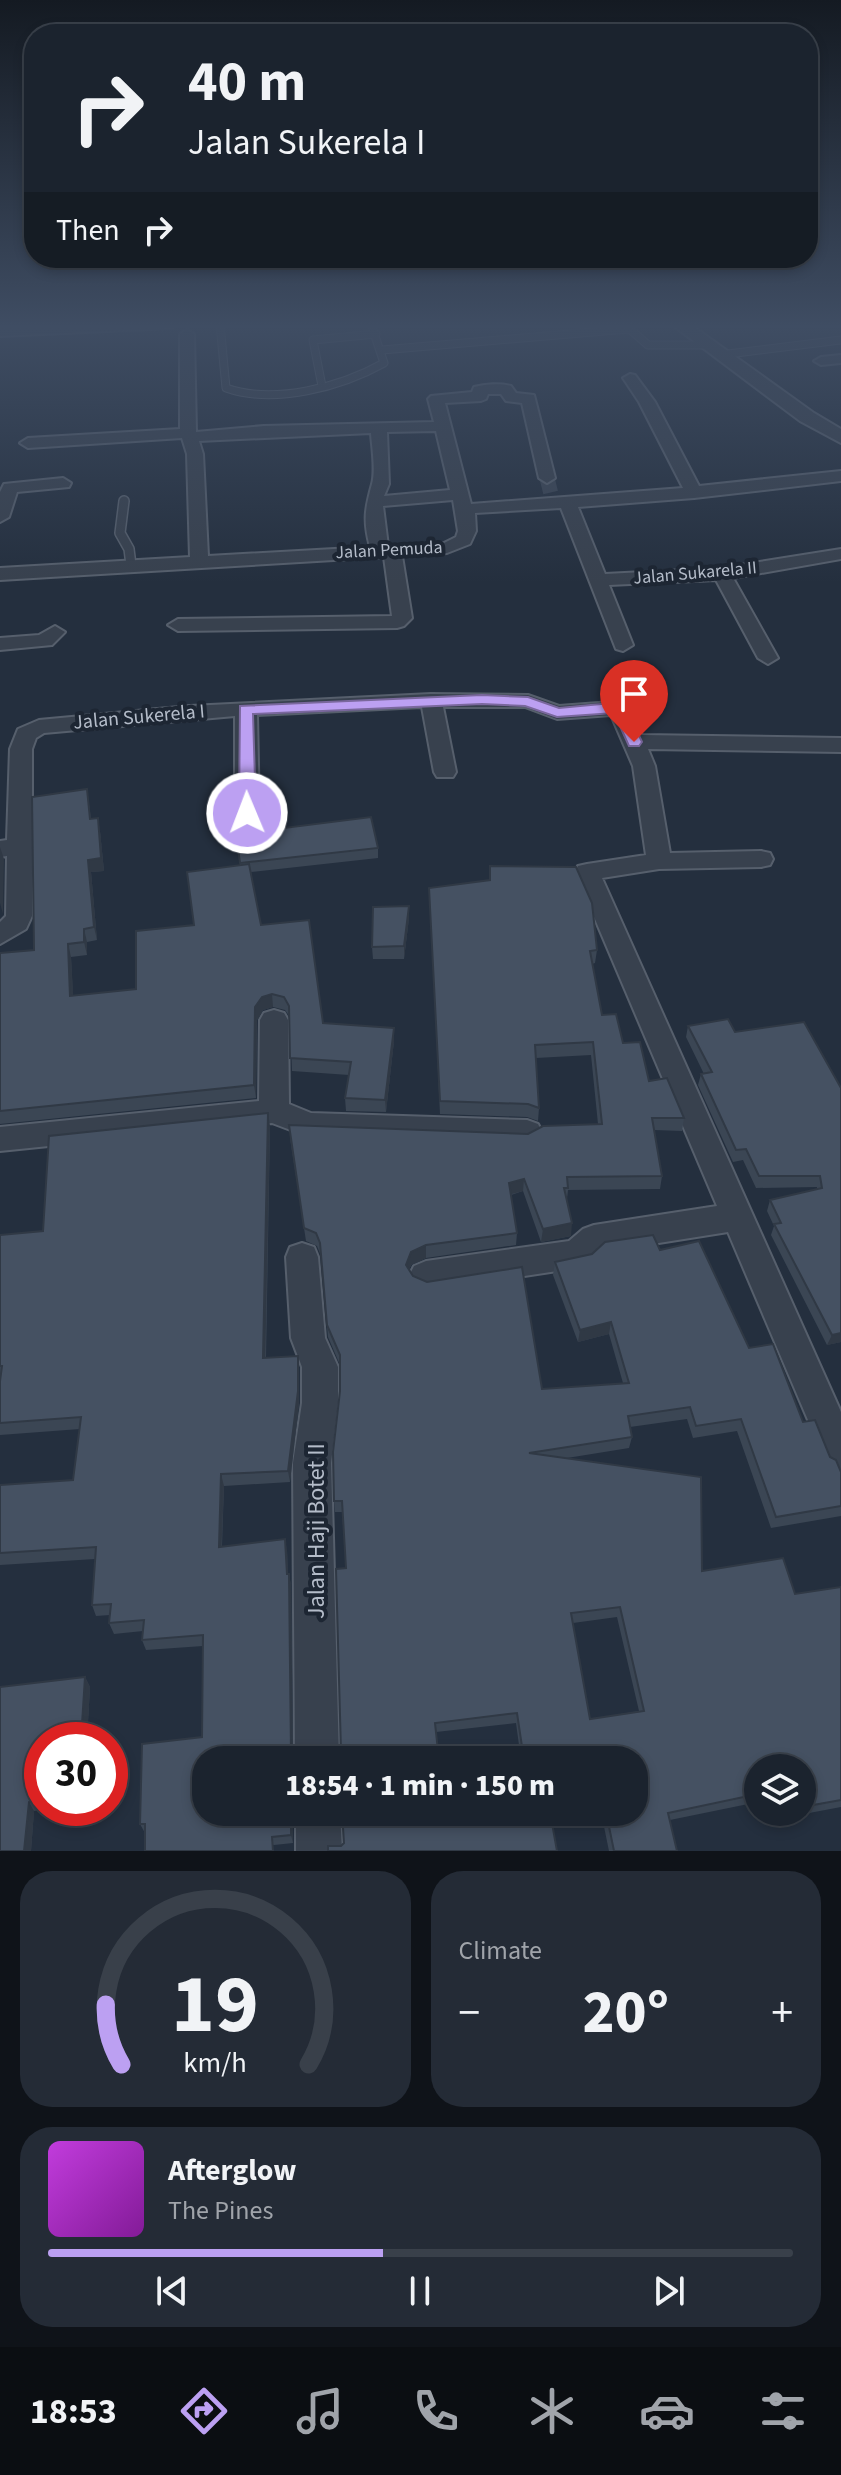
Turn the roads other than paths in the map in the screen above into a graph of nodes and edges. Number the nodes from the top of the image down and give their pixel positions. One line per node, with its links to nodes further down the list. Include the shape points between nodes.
1 (189, 410): 8 (street)
2 (439, 410): 6 (street)
3 (532, 410): 12 (street)
4 (651, 410): 14 (street)
5 (798, 410): 9 (street)
6 (442, 426): 7 (street); 17 (street)
7 (379, 427): 8 (street); 16 (street, via 381,484)
8 (189, 435): 10 (street); 22 (street, via 195,454)
9 (841, 437)
10 (28, 443)
11 (841, 476): 14 (street)
12 (547, 478)
13 (63, 483): 19 (street, via 10,488)
14 (694, 493): 18 (street)
15 (124, 501): 23 (lane, via 120,533)
16 (374, 502): 17 (street); 20 (street)
17 (461, 502): 18 (street); 20 (street, Jalan Pemuda, via 464,540 453,547)
18 (558, 504): 26 (street)
19 (0, 517)
20 (387, 551): 22 (street, Jalan Pemuda); 27 (street, via 402,618 397,622)
21 (841, 554): 25 (street, Jalan Sukarela II)
22 (199, 561): 23 (street, Jalan Pemuda)
23 (131, 565): 24 (street, Jalan Pemuda)
24 (0, 574)
25 (722, 574): 26 (street, Jalan Sukarela II); 31 (street)
26 (596, 580): 30 (street)
27 (178, 625)
28 (55, 632): 29 (street, via 45,641)
29 (0, 644)
30 (623, 645)
31 (768, 658)
32 (431, 700): 33 (street, Jalan Sukerela I); 34 (street, Jalan Sukerela I, via 528,701 557,713 612,708 620,710); 36 (street)
33 (246, 710): 37 (street); 38 (street, Jalan Sukerela I, via 79,721 26,734)
34 (634, 742): 35 (street); 40 (street, via 644,766)
35 (841, 745)
36 (445, 772)
37 (247, 813)
38 (9, 847): 41 (street, via 19,916)
39 (761, 859): 40 (street)
40 (659, 861): 46 (street, via 587,872)
41 (0, 935)
42 (274, 1020): 43 (street)
43 (274, 1111): 44 (street, via 309,1125); 45 (street)
44 (527, 1132)
45 (0, 1139)
46 (736, 1217): 48 (street, via 594,1239 577,1254); 49 (street)
47 (302, 1257): 50 (street, Jalan Haji Botet II, via 308,1338 320,1367 312,1463)
48 (426, 1276)
49 (841, 1454)
50 (317, 1746)
51 (318, 1826): 52 (street)
52 (319, 1851)

